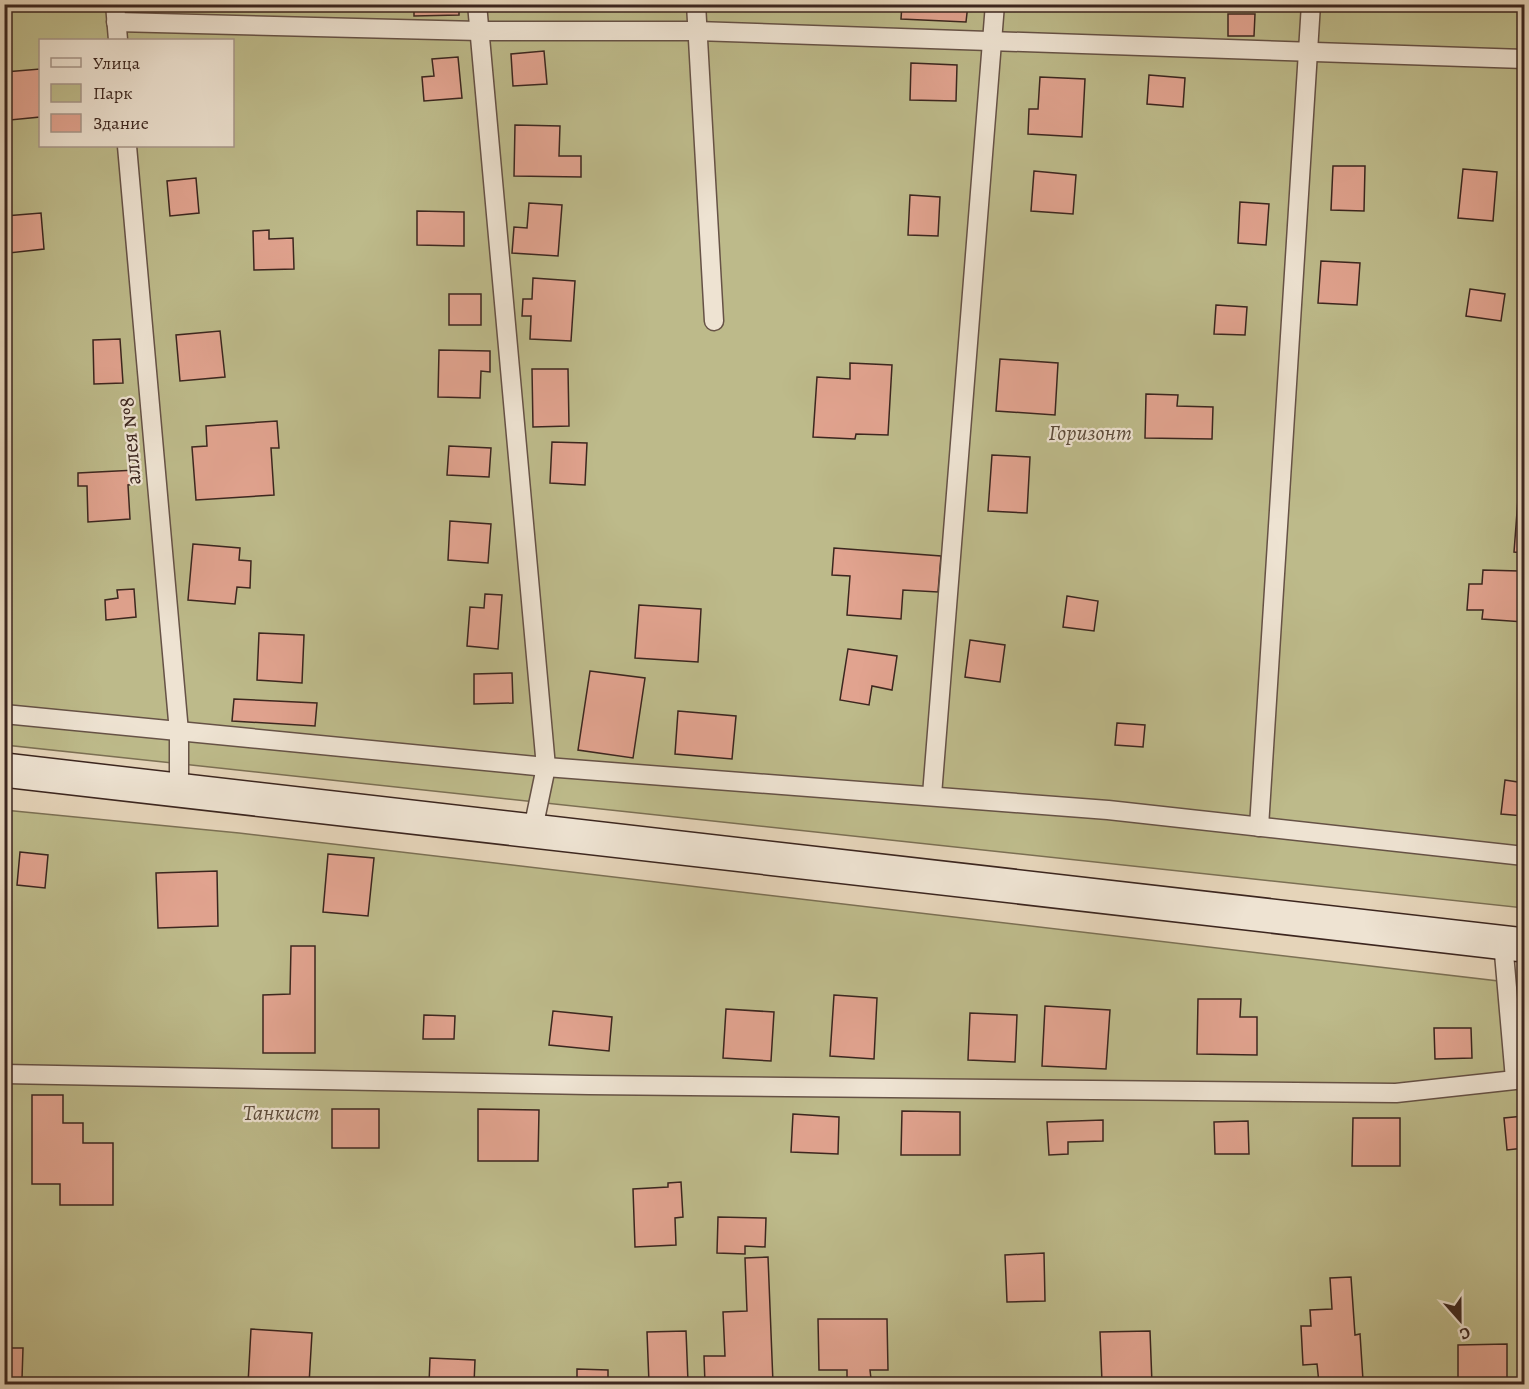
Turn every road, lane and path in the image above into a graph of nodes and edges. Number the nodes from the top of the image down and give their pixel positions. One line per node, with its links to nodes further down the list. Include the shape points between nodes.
1 (477, 4): 6 (lane)
2 (696, 4): 7 (lane)
3 (994, 4): 8 (lane)
4 (1311, 4): 9 (lane)
5 (116, 22): 6 (lane)
6 (479, 31): 7 (lane); 15 (lane)
7 (696, 31): 8 (lane); 12 (lane)
8 (992, 41): 9 (lane); 18 (lane)
9 (1308, 53): 10 (lane); 19 (lane)
10 (1524, 59)
11 (127, 147): 14 (lane, аллея №8)
12 (714, 321)
13 (4, 714): 14 (lane)
14 (179, 732): 15 (lane); 17 (lane, аллея №8)
15 (546, 767): 18 (lane); 20 (lane)
16 (4, 770): 17 (street)
17 (179, 789): 20 (street)
18 (932, 795): 19 (lane)
19 (1259, 827): 21 (lane)
20 (533, 829): 22 (street)
21 (1524, 856)
22 (1514, 943): 24 (lane)
23 (4, 1074): 24 (lane, via 577,1085 1384,1093)
24 (1520, 1079)

